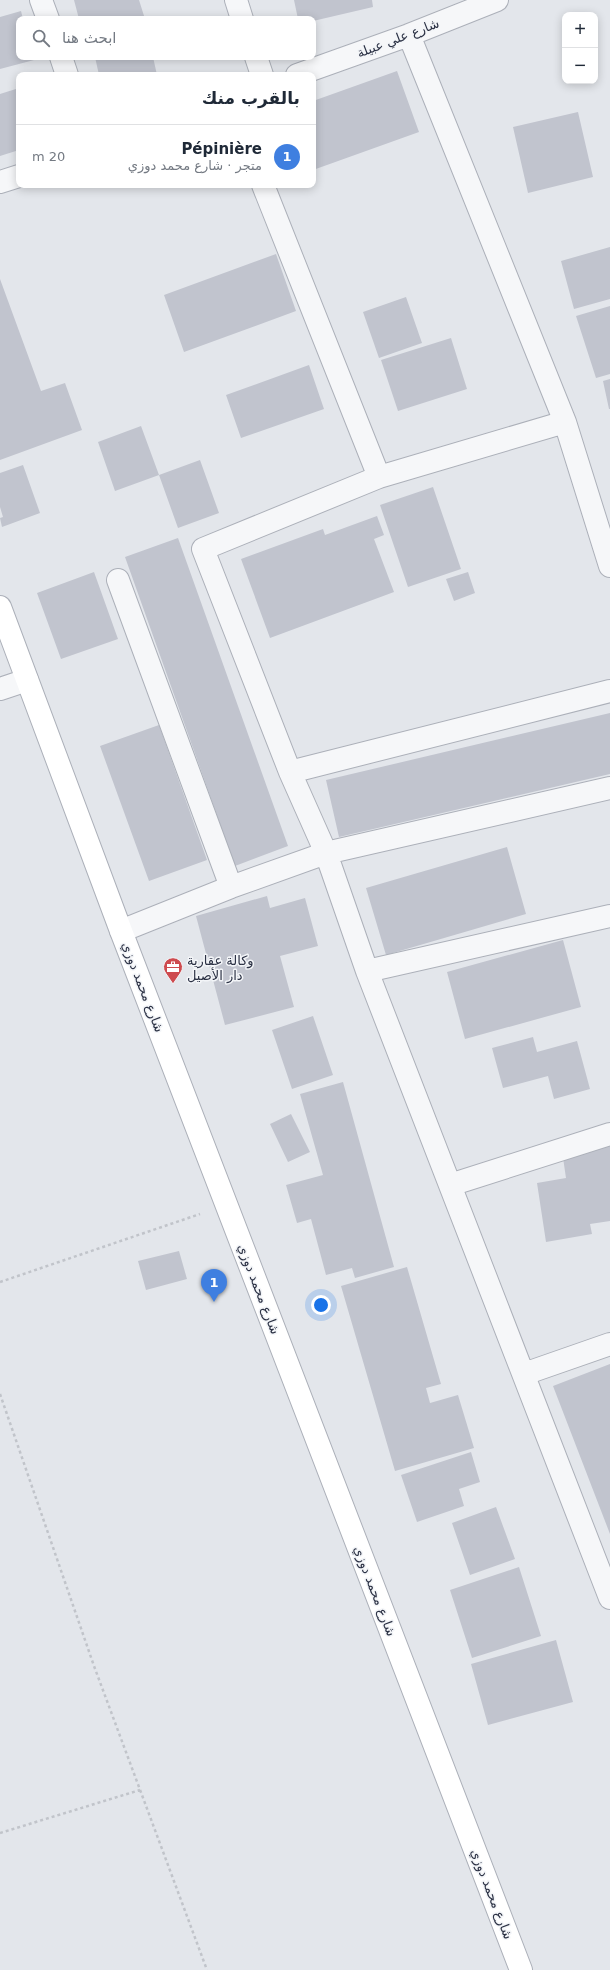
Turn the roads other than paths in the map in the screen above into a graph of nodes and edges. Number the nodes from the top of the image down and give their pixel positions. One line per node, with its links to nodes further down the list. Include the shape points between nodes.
1 (41, 0): 5 (street)
2 (236, 0): 6 (street)
3 (497, 0): 4 (street, شارع علي عبيلة)
4 (475, 4): 7 (street, شارع علي عبيلة)
5 (47, 16)
6 (241, 16)
7 (409, 35): 12 (street, شارع علي عبيلة); 16 (street)
8 (62, 60): 10 (street)
9 (257, 60): 11 (street)
10 (66, 72)
11 (261, 72)
12 (305, 72)
13 (16, 177): 14 (street)
14 (0, 182)
15 (264, 188): 17 (street)
16 (564, 422): 17 (street); 18 (street)
17 (379, 477): 24 (street, via 203,549)
18 (610, 566)
19 (118, 580): 27 (street)
20 (0, 607): 21 (street, شارع محمد دوزي)
21 (27, 680): 22 (street); 29 (street, شارع محمد دوزي)
22 (0, 689)
23 (610, 691): 24 (street)
24 (290, 772): 26 (street)
25 (610, 788): 26 (street)
26 (326, 853): 27 (street); 30 (street)
27 (231, 887): 29 (street)
28 (610, 916): 30 (street)
29 (122, 931): 36 (street, شارع محمد دوزي)
30 (367, 971): 32 (street)
31 (610, 1134): 32 (street)
32 (450, 1185): 34 (street)
33 (610, 1344): 34 (street)
34 (524, 1374): 35 (street)
35 (610, 1598)
36 (521, 1970)

